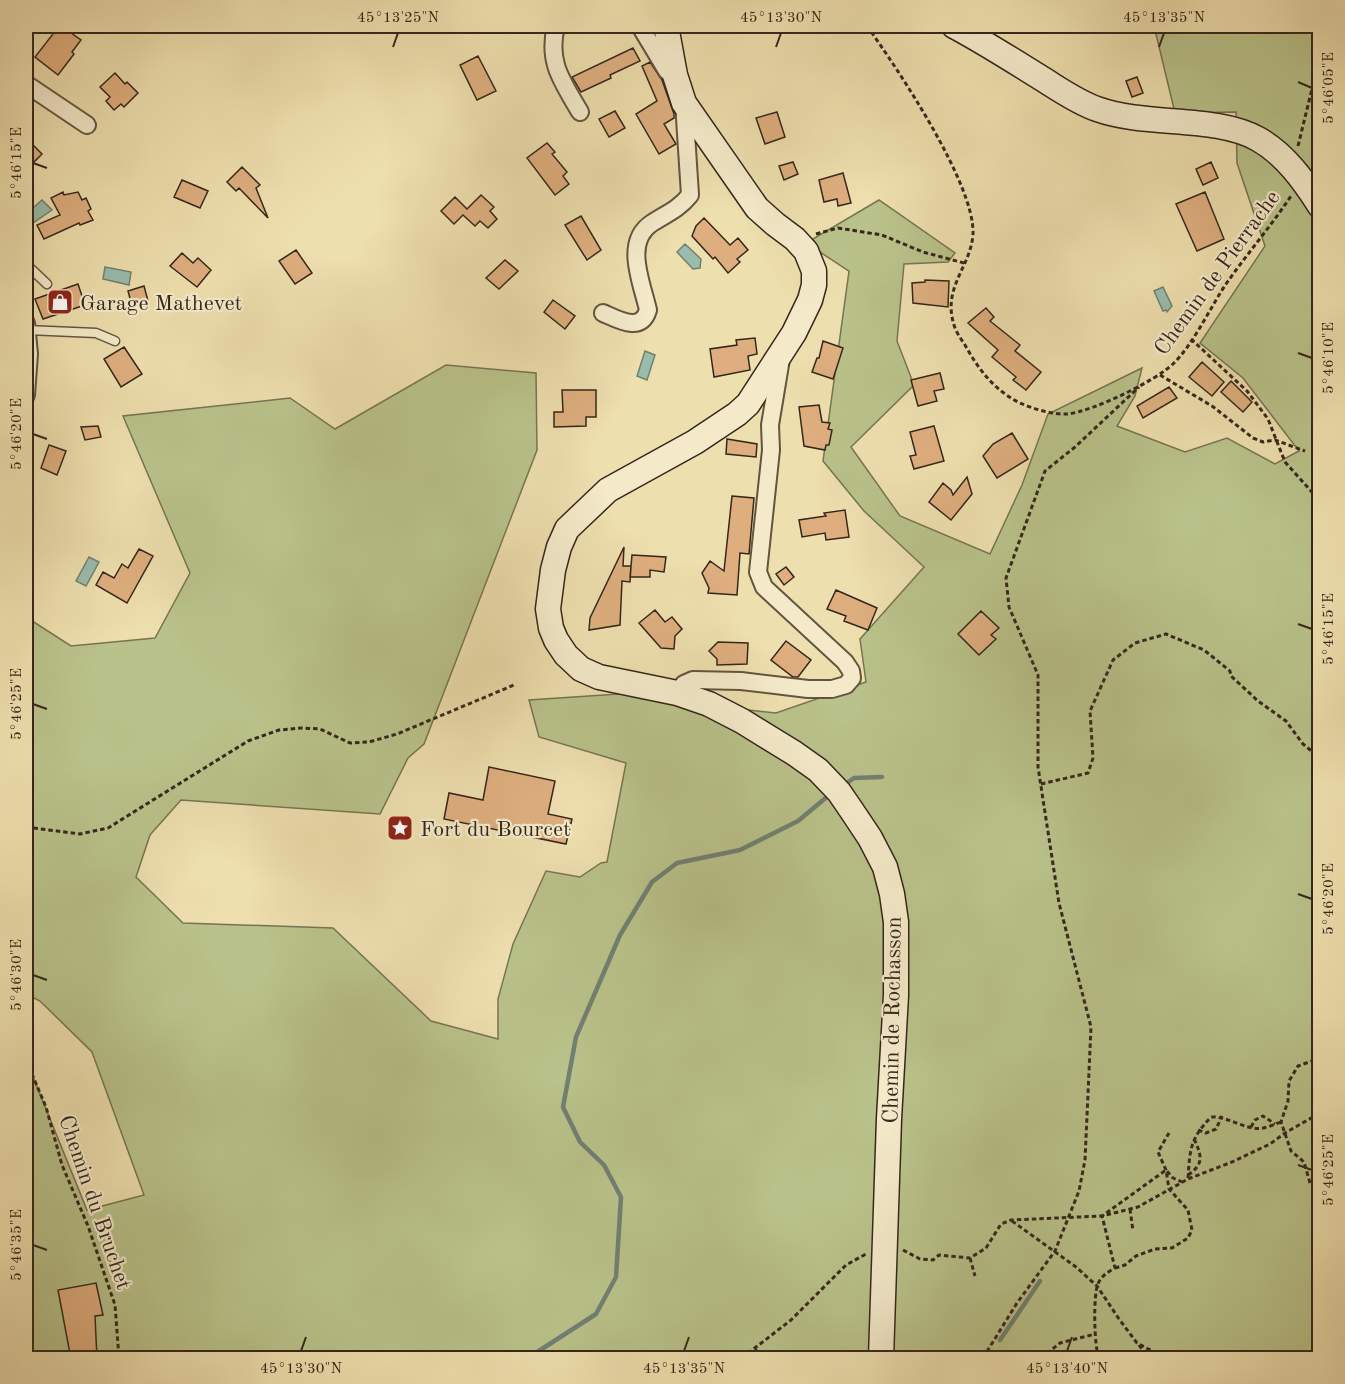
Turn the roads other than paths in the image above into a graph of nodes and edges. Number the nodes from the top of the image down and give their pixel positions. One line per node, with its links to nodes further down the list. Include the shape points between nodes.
1 (556, 26): 8 (street, via 553,57)
2 (640, 26): 5 (street, Chemin de Rochasson, via 667,71)
3 (666, 26): 5 (street, Chemin de Rochasson)
4 (954, 26): 10 (street, via 1094,108 1140,120 1212,126 1246,134 1271,147 1298,174)
5 (675, 75): 7 (street, Chemin de Rochasson)
6 (26, 84): 9 (street)
7 (684, 102): 13 (street, Chemin de Rochasson, via 690,195 681,206 647,227 635,257 648,310 638,323); 16 (street, Chemin de Rochasson, via 757,208 801,244 812,265 814,285 803,317)
8 (580, 112)
9 (87, 125)
10 (1320, 206)
11 (28, 266): 12 (lane)
12 (47, 284)
13 (603, 313)
14 (26, 327): 15 (lane, via 96,333); 17 (street)
15 (115, 341)
16 (783, 349): 18 (street, Chemin de Rochasson, via 737,414 608,490 567,529 558,547 548,609 553,634 566,655 581,669 599,677); 18 (street, via 770,425 771,450 758,572 764,587 845,662 852,678 846,685 832,689 693,680)
17 (26, 394)
18 (677, 693): 19 (street, Chemin de Rochasson, via 742,721 818,770 839,792 885,867 896,932 897,995)
19 (881, 1359)

